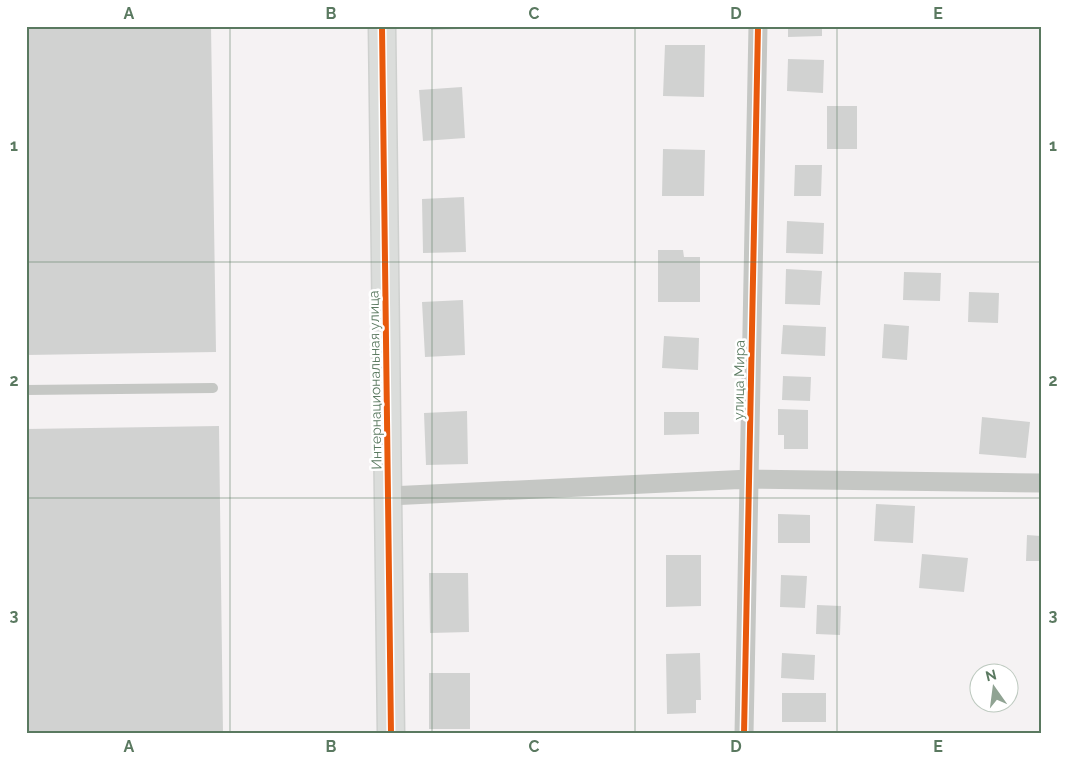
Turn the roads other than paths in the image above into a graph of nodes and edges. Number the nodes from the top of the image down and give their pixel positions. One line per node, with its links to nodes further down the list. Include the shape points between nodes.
1 (382, 26): 7 (street, Интернациональная улица)
2 (758, 26): 5 (street, улица Мира)
3 (213, 388): 4 (lane)
4 (26, 390)
5 (750, 479): 6 (street); 7 (street); 9 (street, улица Мира)
6 (1041, 483)
7 (389, 496): 8 (street, Интернациональная улица)
8 (391, 734)
9 (744, 734)

